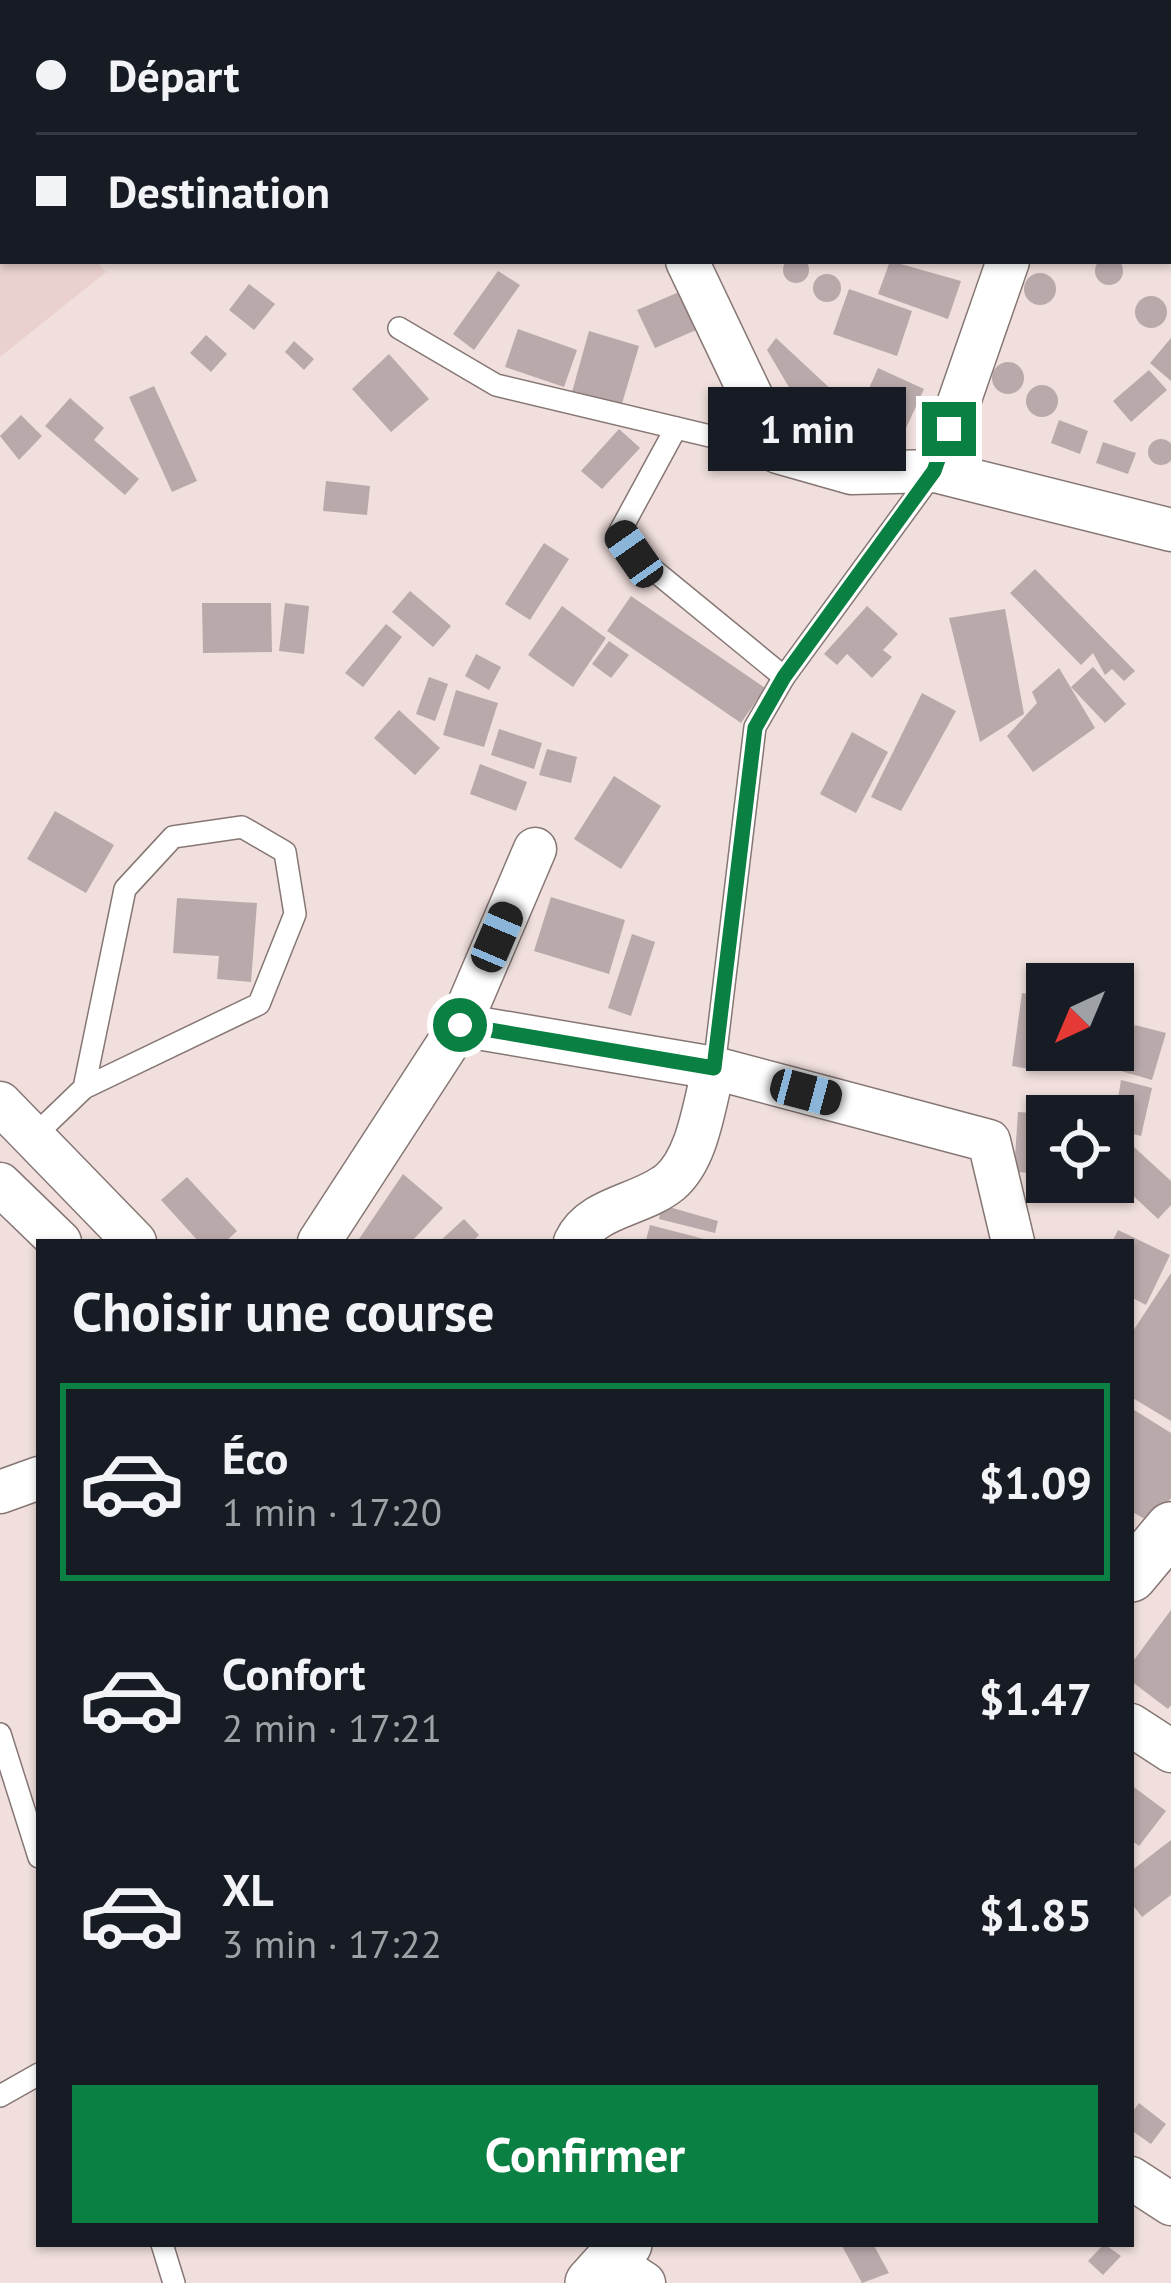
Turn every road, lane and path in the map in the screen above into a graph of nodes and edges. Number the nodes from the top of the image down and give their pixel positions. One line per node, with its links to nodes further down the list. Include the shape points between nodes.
1 (688, 264): 5 (street)
2 (1007, 264): 6 (street)
3 (399, 328): 4 (lane, via 496,385)
4 (676, 428): 5 (lane); 8 (lane, via 619,532 634,554)
5 (778, 452): 6 (street, via 852,472)
6 (934, 471): 7 (street); 8 (lane)
7 (1171, 530)
8 (784, 677): 11 (lane, via 755,728)
9 (535, 849): 10 (street)
10 (460, 1025): 11 (street); 18 (street)
11 (714, 1068): 19 (street, via 688,1158 669,1182 586,1224); 20 (street, via 988,1141)
12 (84, 1088): 12 (lane, via 259,1004 295,914 285,852 242,827 172,837 125,889); 14 (lane)
13 (0, 1103): 14 (street)
14 (33, 1137): 17 (street)
15 (0, 1184): 16 (street)
16 (56, 1239)
17 (132, 1239)
18 (322, 1239)
19 (577, 1239)
20 (1012, 1239)
21 (36, 1479): 22 (street)
22 (0, 1492)
23 (1171, 1528): 24 (street)
24 (1134, 1572)
25 (1134, 1727): 27 (street)
26 (0, 1734): 28 (lane)
27 (1171, 1751)
28 (36, 1848)
29 (36, 2076): 30 (lane)
30 (0, 2096)
31 (1134, 2180): 32 (street)
32 (1171, 2204)
33 (163, 2247): 34 (lane)
34 (174, 2283)

